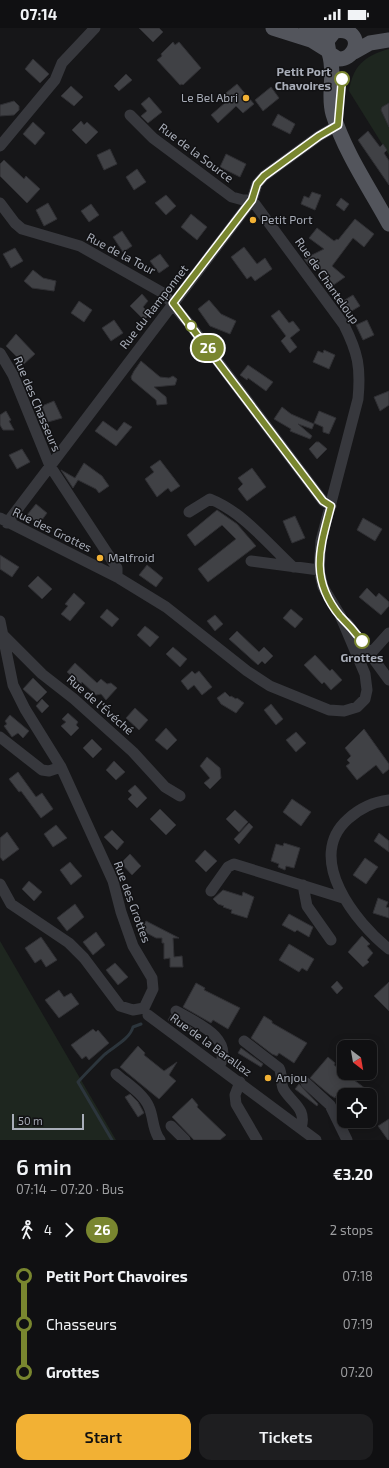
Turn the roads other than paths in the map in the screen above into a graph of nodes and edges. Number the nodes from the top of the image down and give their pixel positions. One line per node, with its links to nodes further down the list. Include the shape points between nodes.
1 (94, 28): 12 (street, via 62,62 55,80)
2 (273, 28): 8 (main road, via 311,40)
3 (307, 28): 4 (main road)
4 (334, 32): 6 (main road, via 343,30); 8 (main road, via 328,39)
5 (389, 32): 6 (main road)
6 (352, 35): 9 (main road, via 355,42)
7 (389, 40): 9 (main road, via 370,43)
8 (328, 52): 9 (main road, via 338,59); 11 (main road, via 333,71 331,101)
9 (351, 55): 11 (main road, via 342,78)
10 (130, 115): 13 (street, Rue de la Source, via 153,138 232,197)
11 (338, 125): 13 (street, Rue du Ramponnet, via 264,176 257,184); 15 (main road)
12 (0, 146)
13 (252, 200): 16 (street, Rue du Ramponnet); 19 (street, Rue de Chanteloup, via 344,325 357,357 360,375 358,399)
14 (0, 203): 16 (street, Rue de la Tour, via 22,229 80,246 151,285)
15 (389, 224)
16 (173, 303): 18 (street, Rue du Ramponnet); 19 (street, Rue de la Tour, via 323,501)
17 (0, 353): 18 (street, Rue des Chasseurs, via 13,375)
18 (50, 466): 21 (street, Rue du Ramponnet); 25 (street, Rue des Chasseurs, via 118,568)
19 (331, 506): 24 (street, Rue de Chanteloup, via 321,541)
20 (189, 512): 23 (street, via 210,499 221,503 235,512)
21 (4, 520): 25 (street, Rue des Grottes)
22 (251, 561): 23 (street)
23 (293, 567): 24 (street)
24 (319, 570): 26 (street, Rue de Chanteloup, via 323,586)
25 (117, 577): 26 (street, Rue des Grottes, via 166,607 270,686 329,710 344,711 357,707 365,699 367,690 365,674)
26 (340, 615): 30 (street)
27 (0, 622): 29 (street, Rue des Grottes)
28 (389, 633): 30 (street)
29 (2, 634): 33 (street, Rue des Grottes, via 13,685); 34 (street, Rue de l'Évéché, via 42,674 74,698 133,752 165,787)
30 (371, 653): 31 (street)
31 (389, 680)
32 (0, 737): 33 (street, via 42,770)
33 (61, 767): 36 (street, Rue des Grottes, via 113,881 133,946 152,978 153,989 144,1008 133,1010 120,1006 84,958 69,943 11,904)
34 (180, 796)
35 (389, 800): 39 (street, via 370,804 357,811 344,822 337,833 332,846 332,863)
36 (0, 884)
37 (303, 885): 38 (street, via 234,864 228,867); 39 (street); 40 (street, via 307,906)
38 (211, 892)
39 (343, 898): 41 (street, via 363,926)
40 (332, 940)
41 (389, 949)
42 (176, 1011): 45 (street, via 219,1040 224,1058)
43 (148, 1015): 45 (street, Rue de la Barallaz)
44 (244, 1041): 50 (street, via 279,1068 283,1088 302,1112)
45 (219, 1067): 47 (street, Rue de la Barallaz)
46 (116, 1074): 51 (street, via 147,1104 156,1135)
47 (240, 1082): 50 (street, Rue de la Barallaz); 53 (street, via 235,1095 236,1104)
48 (306, 1083): 55 (street, via 330,1105)
49 (171, 1126): 52 (street)
50 (301, 1128): 54 (street, Rue de la Barallaz)
51 (160, 1140)
52 (185, 1140)
53 (257, 1140)
54 (316, 1140)
55 (347, 1140)

